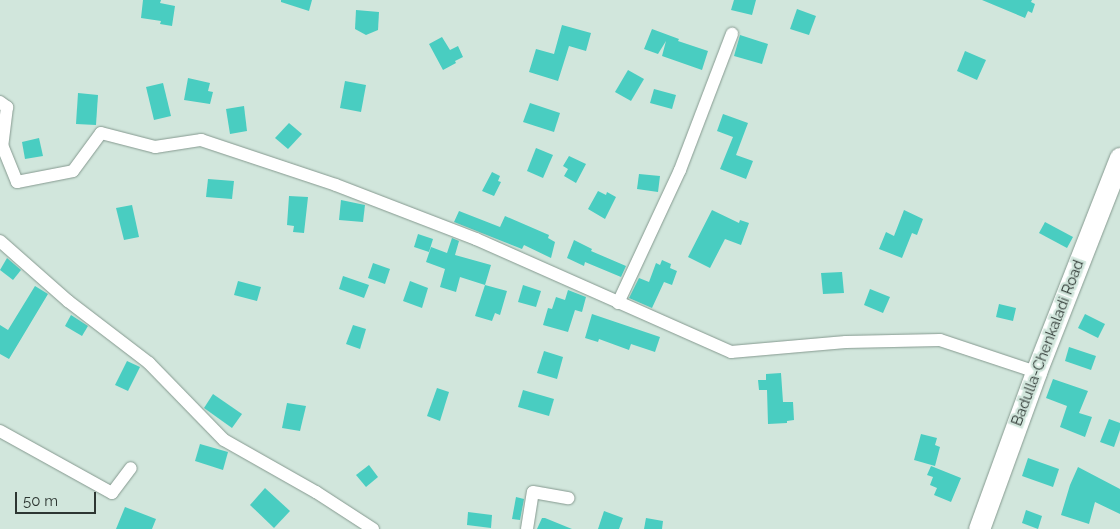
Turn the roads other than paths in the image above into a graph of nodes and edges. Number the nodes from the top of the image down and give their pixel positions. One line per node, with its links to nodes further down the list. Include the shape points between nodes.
1 (732, 34): 5 (street, via 680,170)
2 (0, 102): 5 (street, via 7,107 2,146 17,182 73,171 102,133 155,147 202,140 336,185 476,239)
3 (1120, 158): 6 (highway, Badulla-Chenkaladi Road)
4 (0, 241): 10 (street, via 68,301 150,363 224,440 316,492)
5 (618, 303): 6 (street, via 731,352 846,342 940,340)
6 (1036, 372): 12 (highway, Badulla-Chenkaladi Road)
7 (0, 431): 8 (street, via 112,493)
8 (131, 468)
9 (568, 498): 11 (street, via 533,492)
10 (373, 529)
11 (527, 529)
12 (979, 529)

